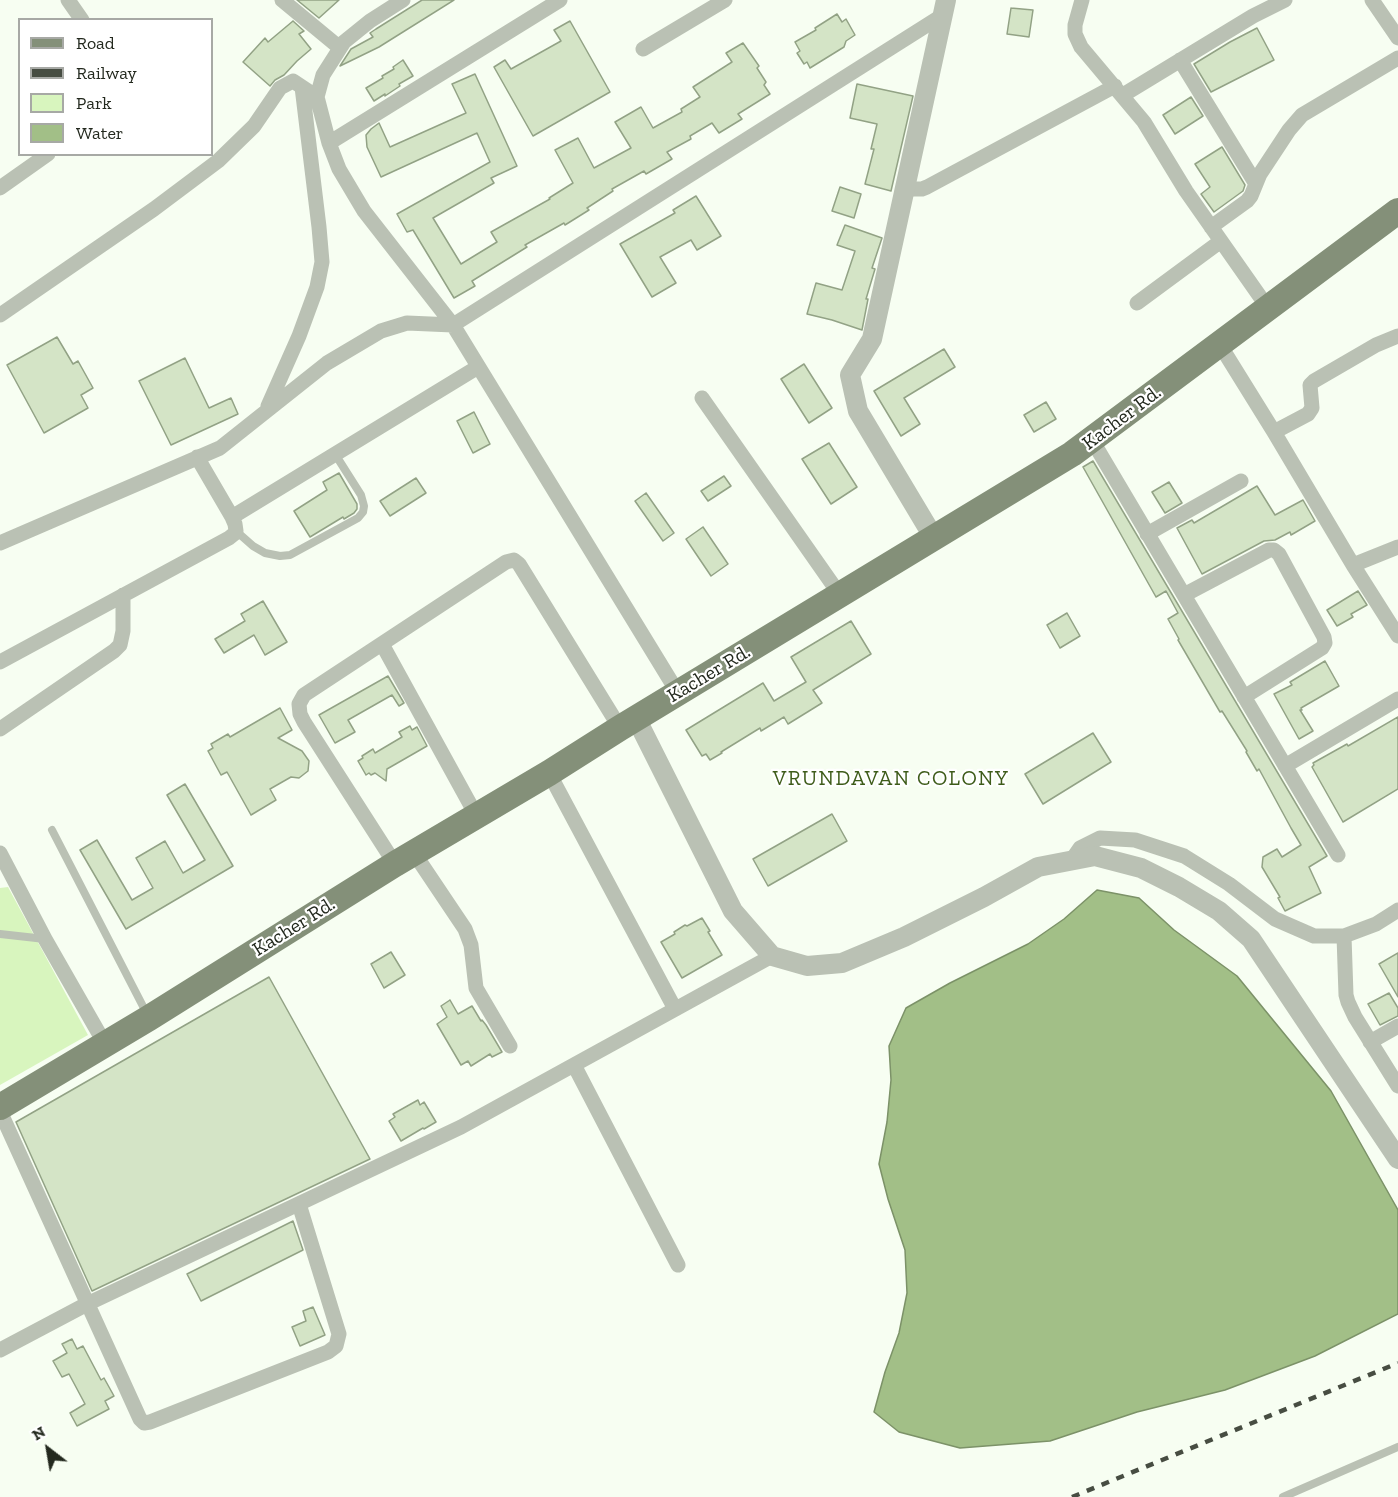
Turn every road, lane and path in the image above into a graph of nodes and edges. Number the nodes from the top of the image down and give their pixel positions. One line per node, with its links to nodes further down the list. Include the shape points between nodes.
1 (68, 0): 10 (street)
2 (282, 0): 12 (street)
3 (403, 0): 12 (street, via 370,21)
4 (560, 0): 19 (street)
5 (725, 0): 13 (street)
6 (1082, 0): 17 (street, via 1075,25 1077,40)
7 (1285, 0): 15 (street)
8 (1372, 0): 11 (street)
9 (945, 8): 23 (street); 30 (street)
10 (81, 18)
11 (1398, 38)
12 (340, 48): 18 (street, via 323,75)
13 (643, 49)
14 (1398, 58): 21 (street, via 1302,115)
15 (1180, 60): 17 (street); 21 (street)
16 (303, 87): 18 (street); 29 (street, via 293,81 280,88 254,126 218,162); 35 (street, via 322,261 299,336)
17 (1119, 91): 23 (street, via 927,187); 25 (street, via 1144,122)
18 (317, 97): 19 (street)
19 (329, 143): 30 (street, via 339,170 364,211)
20 (45, 156): 22 (street)
21 (1256, 184): 25 (street, via 1243,204)
22 (0, 188)
23 (905, 189): 43 (street, via 872,339 850,375 858,411)
24 (1398, 211): 28 (main road, Kacher Rd.)
25 (1211, 226): 26 (street)
26 (1221, 241): 27 (street); 28 (street)
27 (1137, 303)
28 (1268, 308): 32 (main road, Kacher Rd.)
29 (0, 315)
30 (453, 325): 33 (street); 35 (street, via 407,323 381,330 327,363)
31 (1398, 336): 36 (street, via 1314,381 1310,385 1312,408 1308,414)
32 (1220, 345): 36 (street); 37 (main road, Kacher Rd.)
33 (478, 367): 38 (street); 53 (street)
34 (702, 398): 48 (street)
35 (267, 409): 39 (street, via 220,448)
36 (1274, 432): 46 (street)
37 (1092, 440): 42 (street); 43 (main road, Kacher Rd.)
38 (335, 454): 41 (street); 41 (lane, via 361,495 364,506 358,518 290,555 280,556 253,546)
39 (197, 457): 41 (street); 44 (street)
40 (1241, 481): 42 (street)
41 (234, 524): 47 (street, via 234,534 229,538)
42 (1148, 534): 49 (street)
43 (934, 538): 48 (main road, Kacher Rd.)
44 (0, 543)
45 (1398, 547): 46 (street)
46 (1353, 565): 50 (street)
47 (123, 595): 52 (street); 57 (street, via 120,645)
48 (840, 595): 53 (main road, Kacher Rd.)
49 (1184, 596): 54 (street); 54 (street, via 1269,550 1279,554 1325,643)
50 (1398, 636)
51 (382, 644): 56 (street, via 514,560); 60 (street); 64 (street, via 304,695 299,704 300,714)
52 (0, 662)
53 (678, 693): 56 (main road, Kacher Rd.)
54 (1244, 697): 58 (street)
55 (1398, 699): 58 (street)
56 (628, 723): 59 (main road, Kacher Rd.); 70 (street, via 733,911)
57 (0, 729)
58 (1285, 766): 63 (street)
59 (549, 773): 60 (main road, Kacher Rd.); 71 (street)
60 (476, 815): 64 (main road, Kacher Rd.)
61 (52, 830): 72 (lane)
62 (0, 853): 69 (street)
63 (1338, 855)
64 (405, 859): 72 (main road, Kacher Rd.); 76 (street, via 465,929 476,988)
65 (1071, 861): 68 (street, via 1080,848 1100,837 1136,840 1184,856 1275,919 1314,936); 70 (street, via 1038,867 904,937 842,963 807,966); 80 (street, via 1095,856 1141,868 1219,911 1251,939)
66 (1398, 910): 68 (street, via 1376,924)
67 (0, 934): 69 (lane)
68 (1344, 936): 74 (street, via 1346,995)
69 (45, 939): 75 (street)
70 (772, 956): 71 (street)
71 (675, 1010): 77 (street)
72 (149, 1018): 75 (main road, Kacher Rd.)
73 (1398, 1026): 74 (street)
74 (1370, 1042): 78 (street)
75 (105, 1044): 79 (main road, Kacher Rd.)
76 (510, 1046)
77 (574, 1065): 81 (street, via 461,1127); 82 (street)
78 (1398, 1086)
79 (0, 1109): 83 (street)
80 (1398, 1159)
81 (299, 1204): 83 (street); 83 (street, via 339,1334 336,1346 328,1352 144,1423)
82 (678, 1265)
83 (87, 1305): 84 (street)
84 (0, 1350)
85 (1398, 1448): 86 (lane)
86 (1283, 1497)

